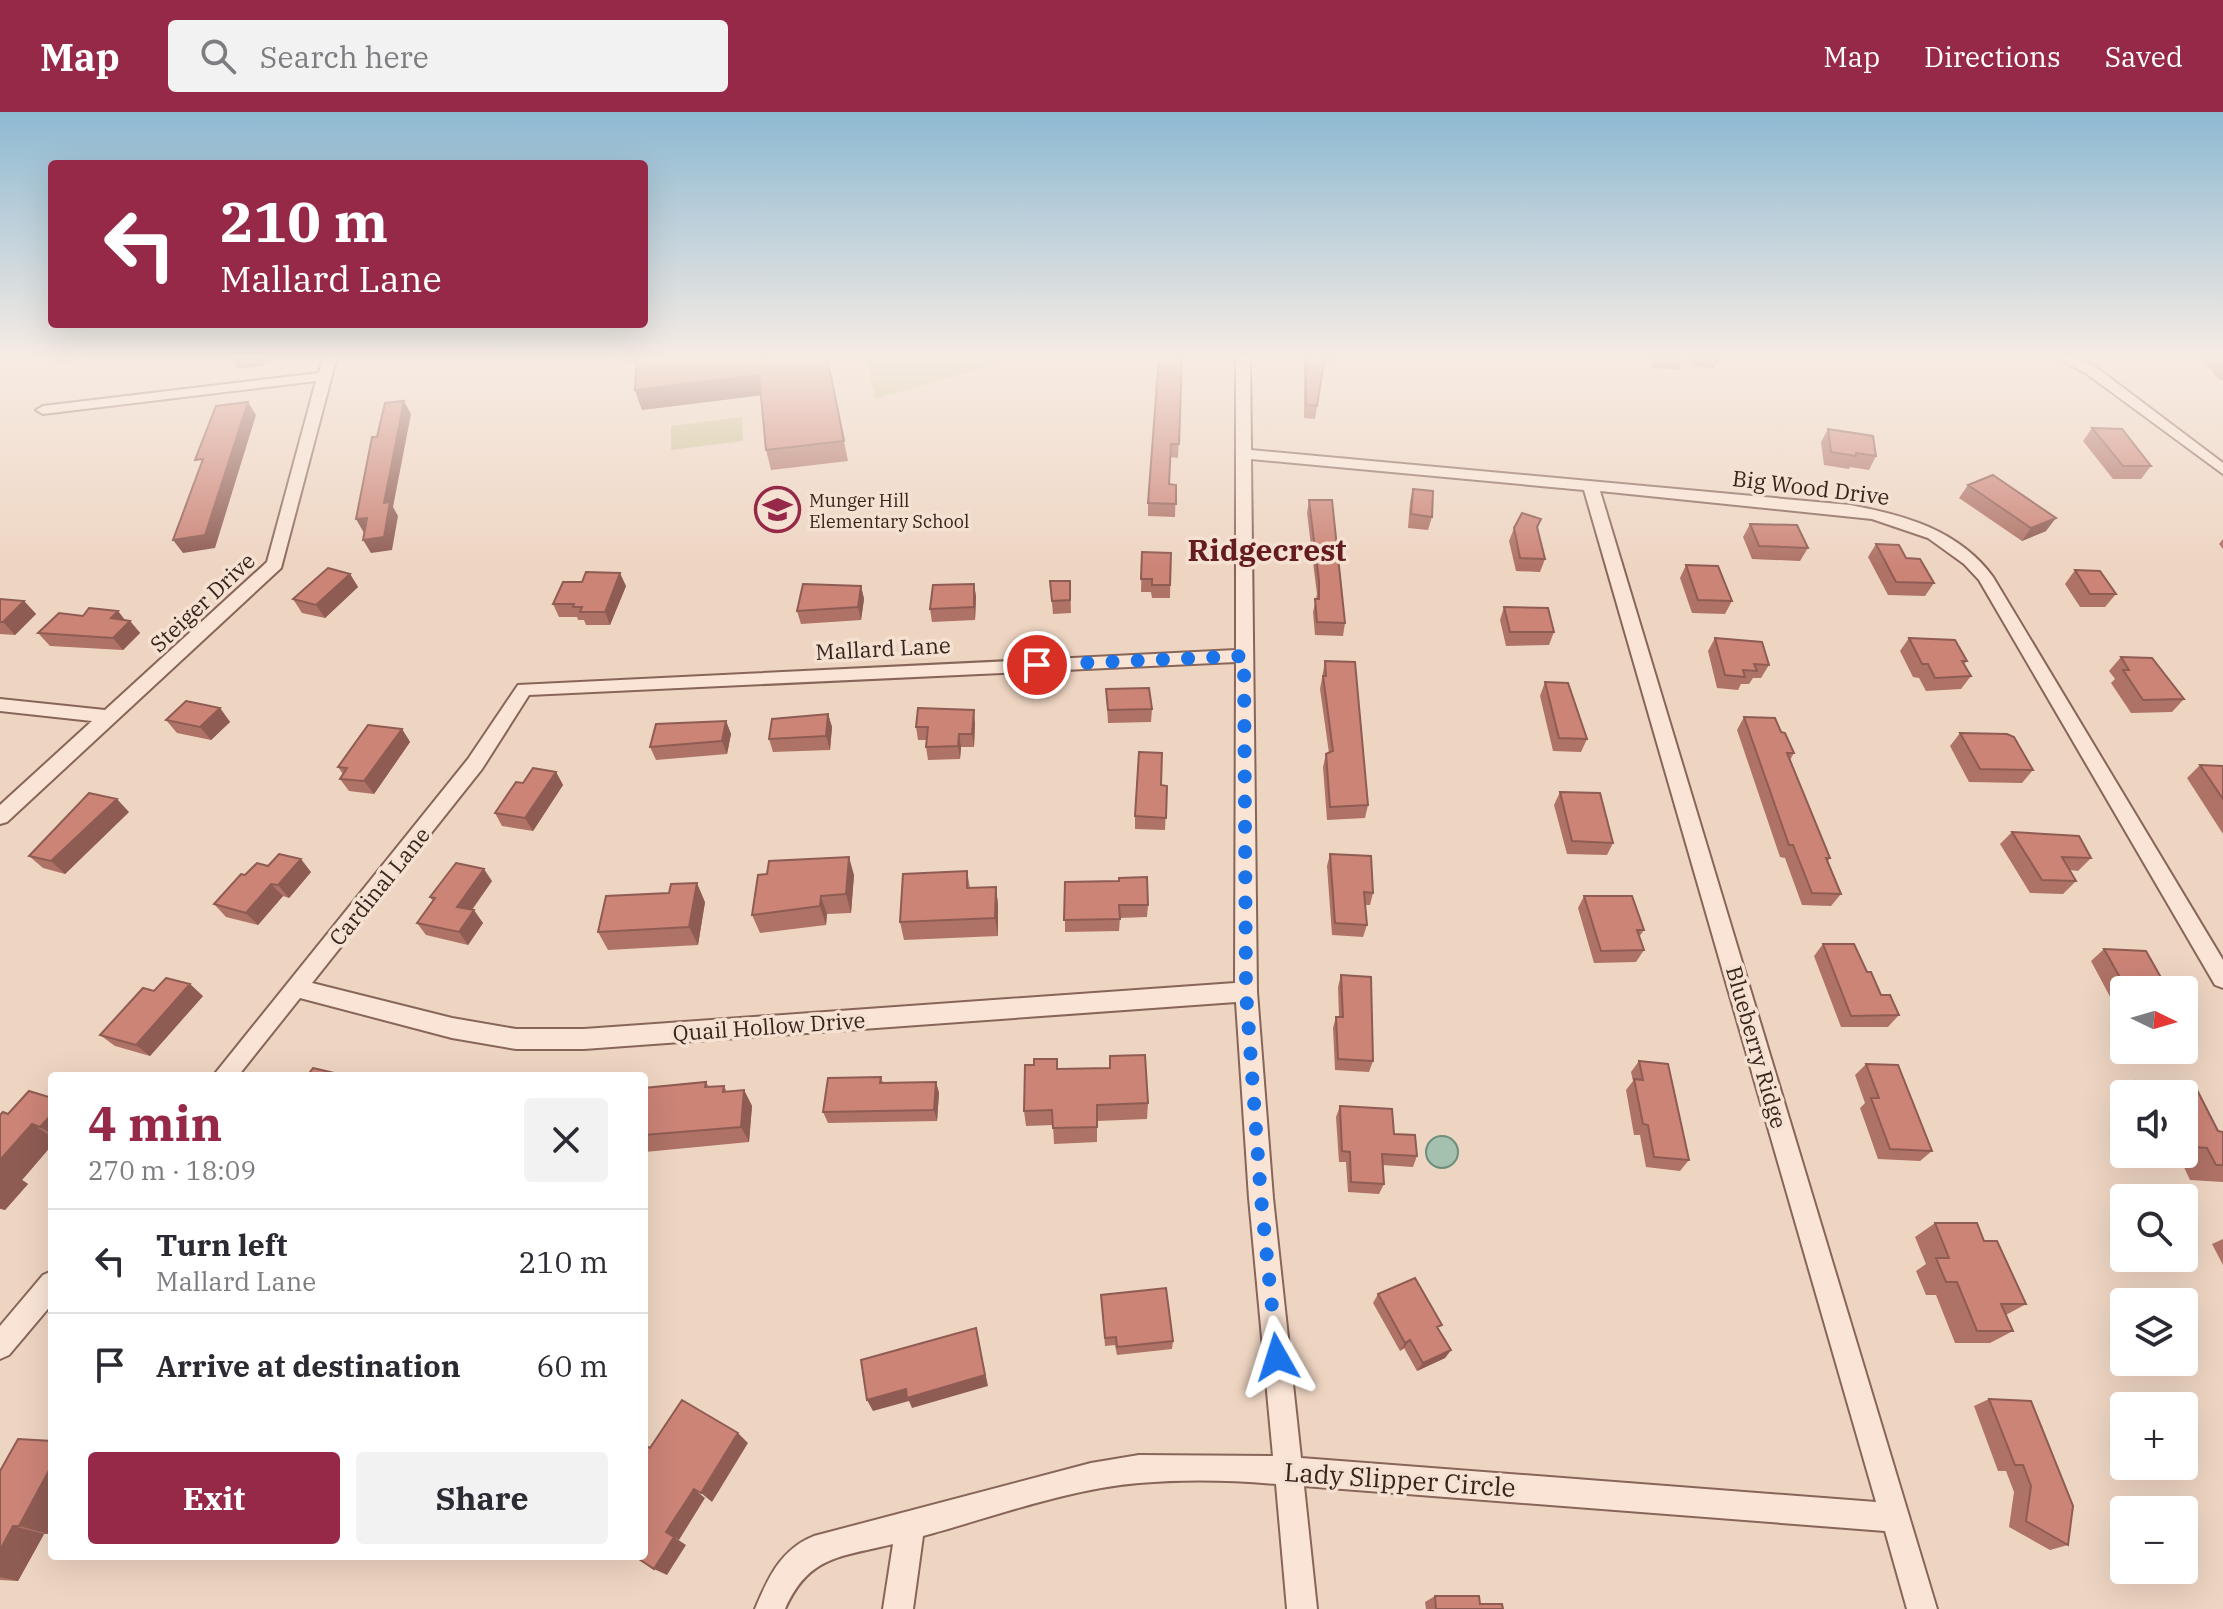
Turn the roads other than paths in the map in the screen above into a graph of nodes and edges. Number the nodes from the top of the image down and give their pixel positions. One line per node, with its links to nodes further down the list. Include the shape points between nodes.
1 (312, 426): 10 (street, Steiger Drive, via 275,564)
2 (1243, 426): 4 (street)
3 (2165, 426): 5 (street)
4 (1243, 454): 6 (street, Big Wood Drive); 7 (street)
5 (2223, 470)
6 (1591, 486): 12 (street, Big Wood Drive, via 1856,511 1911,523 1954,545 1990,586); 19 (street, Blueberry Ridge)
7 (1244, 656): 8 (street, Mallard Lane); 14 (street)
8 (524, 689): 13 (street, Cardinal Lane, via 475,764)
9 (0, 705): 10 (street)
10 (111, 717): 11 (street, Steiger Drive)
11 (0, 817)
12 (2223, 979)
13 (297, 988): 14 (street, Quail Hollow Drive, via 516,1039 584,1039); 15 (street, Cardinal Lane)
14 (1246, 992): 18 (street)
15 (227, 1072)
16 (48, 1289): 17 (street)
17 (0, 1346)
18 (1290, 1471): 19 (street, Lady Slipper Circle); 20 (street, Lady Slipper Circle, via 1139,1469); 23 (street)
19 (1896, 1518): 24 (street, Blueberry Ridge)
20 (910, 1524): 21 (street, Lady Slipper Circle, via 814,1550 785,1575); 22 (street)
21 (770, 1609)
22 (898, 1609)
23 (1302, 1609)
24 (1922, 1609)

